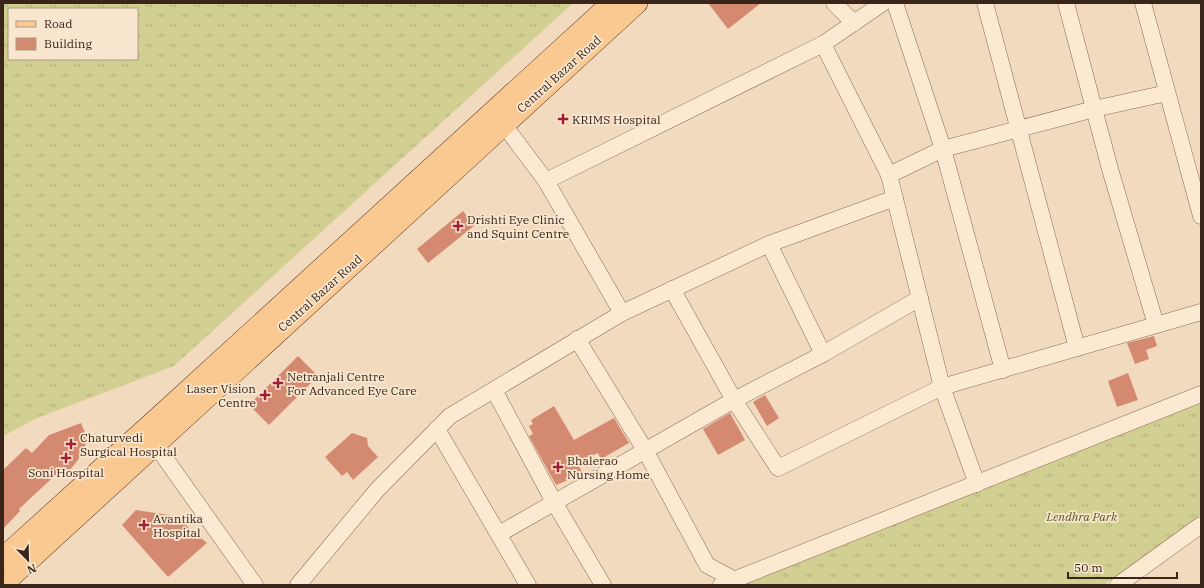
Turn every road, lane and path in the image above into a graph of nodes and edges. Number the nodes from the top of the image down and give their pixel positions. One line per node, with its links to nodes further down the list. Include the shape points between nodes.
1 (612, 3): 35 (main road, Central Bazar Road)
2 (637, 3): 13 (main road, Central Bazar Road)
3 (834, 3): 9 (street)
4 (883, 3): 9 (street)
5 (895, 3): 15 (street)
6 (985, 3): 14 (street)
7 (1066, 3): 12 (street)
8 (1143, 3): 11 (street)
9 (854, 23): 10 (street)
10 (823, 44): 16 (street); 17 (street)
11 (1167, 93): 12 (street); 19 (street)
12 (1094, 109): 14 (street); 25 (street)
13 (504, 125): 17 (street); 35 (main road, Central Bazar Road)
14 (1019, 129): 15 (street); 27 (street)
15 (943, 149): 16 (street); 29 (street)
16 (889, 175): 18 (street)
17 (546, 180): 24 (street)
18 (895, 198): 20 (street); 22 (street)
19 (1201, 216)
20 (769, 244): 21 (street); 28 (street)
21 (672, 289): 24 (street); 33 (street)
22 (920, 298): 28 (street); 30 (street)
23 (1201, 312): 25 (street)
24 (622, 313): 26 (street)
25 (1156, 325): 27 (street)
26 (577, 339): 31 (street); 36 (street)
27 (1077, 348): 29 (street)
28 (823, 354): 33 (street)
29 (1004, 370): 30 (street)
30 (942, 387): 33 (street, via 778,468); 37 (street)
31 (494, 390): 34 (street, via 450,416); 38 (street)
32 (1201, 394): 37 (street)
33 (734, 400): 36 (street)
34 (437, 429): 40 (street); 45 (street, via 377,490)
35 (149, 438): 41 (main road, Central Bazar Road); 43 (main road, Central Bazar Road); 44 (street)
36 (646, 450): 38 (street); 42 (street, via 707,565)
37 (977, 484): 42 (street)
38 (554, 502): 40 (street); 47 (street)
39 (1201, 525): 48 (street)
40 (498, 534): 46 (street)
41 (3, 558)
42 (732, 583)
43 (3, 584)
44 (255, 585)
45 (298, 585)
46 (528, 585)
47 (603, 585)
48 (1118, 585)

